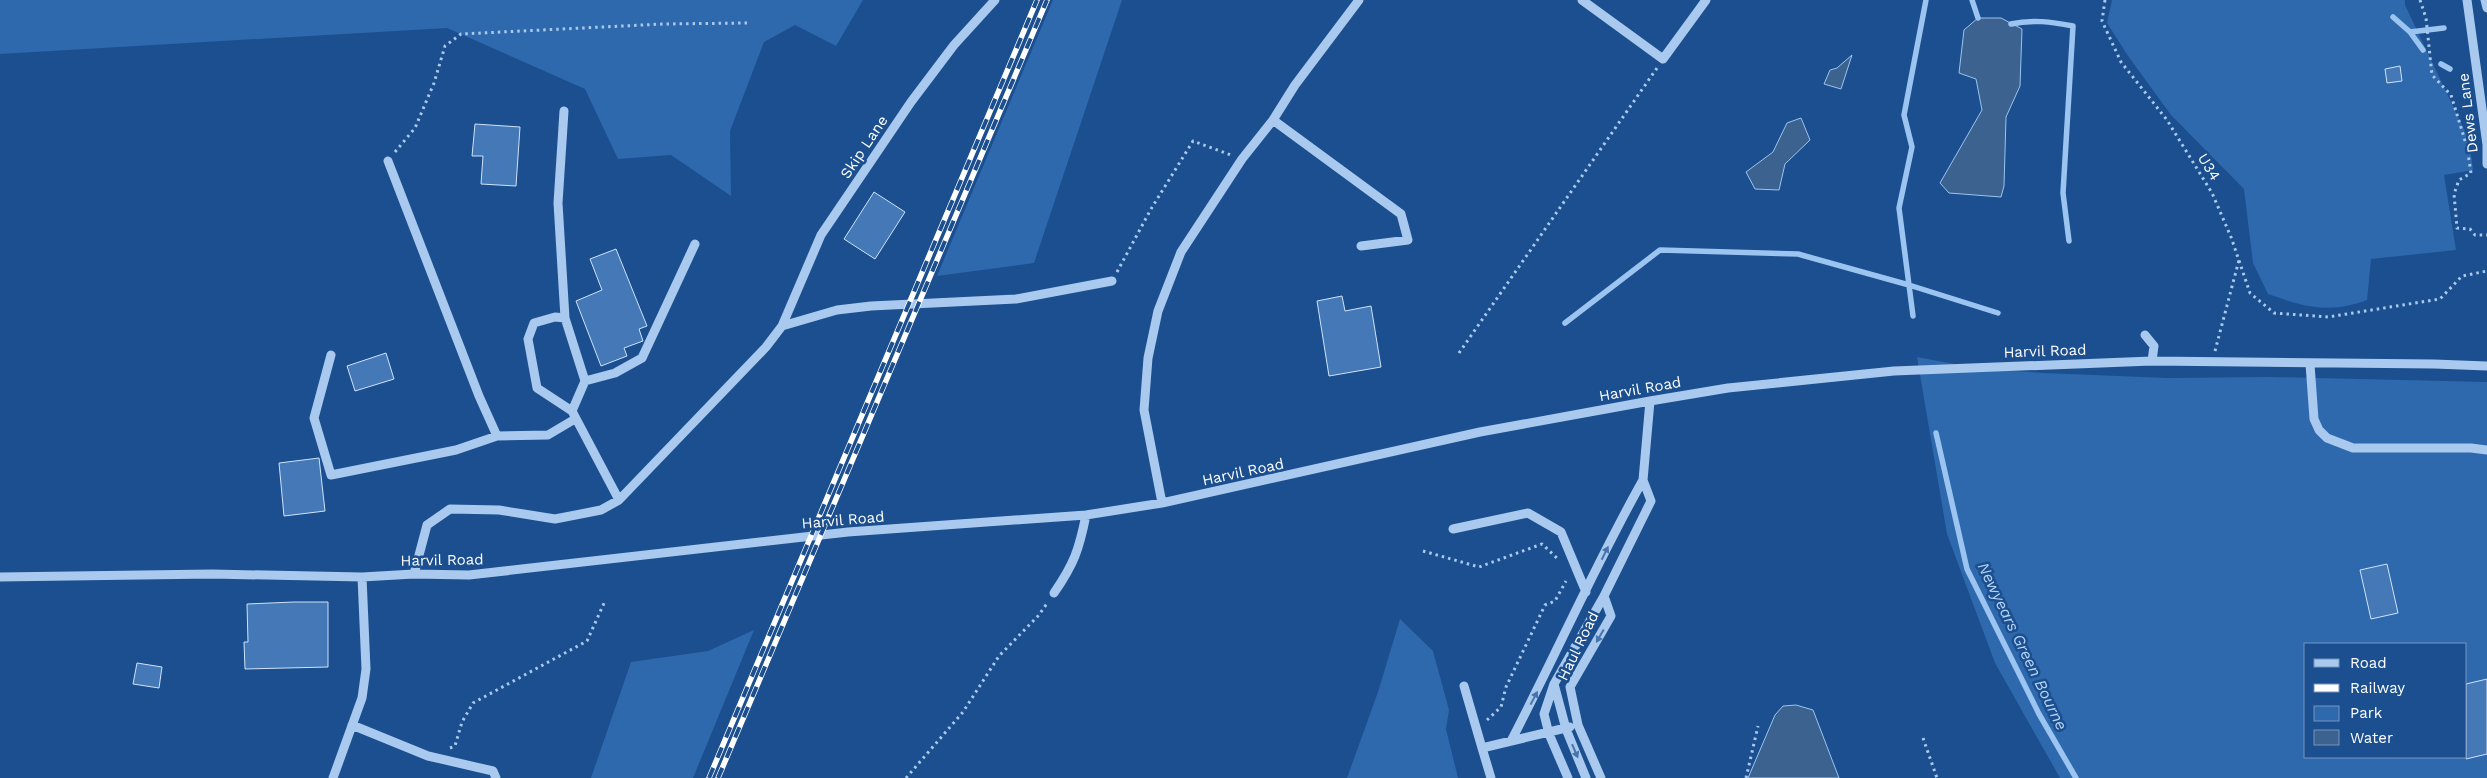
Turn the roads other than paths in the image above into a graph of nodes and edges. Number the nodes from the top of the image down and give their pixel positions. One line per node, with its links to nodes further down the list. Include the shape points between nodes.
1 (994, 0): 16 (street, Skip Lane, via 954,45 911,102 821,235)
2 (1359, 0): 9 (street, via 1295,84)
3 (1582, 0): 4 (street, via 1663,59)
4 (1706, 0)
5 (2467, 0): 11 (street, Dews Lane)
6 (2485, 0): 7 (street)
7 (2487, 8)
8 (564, 111): 15 (street, via 558,203)
9 (1273, 120): 13 (street, via 1401,214 1408,240); 29 (street, via 1242,159 1181,252 1158,311 1148,358 1144,410)
10 (388, 160): 25 (street)
11 (2487, 164)
12 (695, 244): 22 (street, via 642,358 615,373)
13 (1360, 246)
14 (1112, 281): 16 (street, via 1016,299 837,310)
15 (565, 318): 22 (street); 24 (street, via 555,317 534,324 528,339 537,388)
16 (782, 326): 28 (street, Skip Lane, via 766,347)
17 (2145, 335): 19 (street, via 2154,346)
18 (331, 355): 25 (street, via 314,418 331,475 456,450)
19 (2152, 361): 20 (street, Harvil Road); 23 (street, Harvil Road, via 1894,371 1728,388)
20 (2310, 364): 21 (street, Harvil Road); 26 (street, via 2314,419 2319,430 2332,441 2353,448)
21 (2487, 366)
22 (585, 381): 24 (street)
23 (1650, 401): 27 (street, Haul Road); 29 (street, Harvil Road, via 1422,445)
24 (573, 415): 25 (street, via 548,435); 28 (street)
25 (497, 436)
26 (2487, 450)
27 (1644, 480): 35 (street, one-way to 27, via 1624,513); 37 (street, Haul Road, via 1651,501)
28 (619, 500): 32 (street, via 601,510 555,519 499,510 450,509 428,525)
29 (1162, 503): 30 (street, Harvil Road)
30 (1086, 515): 32 (street, Harvil Road, via 848,532 468,575); 36 (street, via 1080,548)
31 (1453, 529): 35 (street, via 1528,513 1561,532)
32 (414, 574): 34 (street, Harvil Road)
33 (0, 577): 34 (street, Harvil Road, via 212,574)
34 (362, 577): 40 (street, via 366,669 362,698)
35 (1586, 592): 44 (street, one-way to 35)
36 (1054, 593)
37 (1604, 596): 38 (street); 41 (street, Haul Road, one-way to 41, via 1611,616 1570,687)
38 (1554, 684): 42 (street); 43 (street, via 1544,714)
39 (1464, 686): 45 (street)
40 (352, 724): 46 (street); 47 (street, via 428,756 493,771)
41 (1578, 725): 42 (street); 51 (street, Haul Road)
42 (1566, 729): 43 (street); 50 (street, one-way to 50)
43 (1549, 734): 44 (street); 49 (street)
44 (1511, 741): 45 (street)
45 (1482, 748): 48 (street)
46 (333, 778)
47 (496, 778)
48 (1491, 778)
49 (1568, 778)
50 (1586, 778)
51 (1601, 778)

